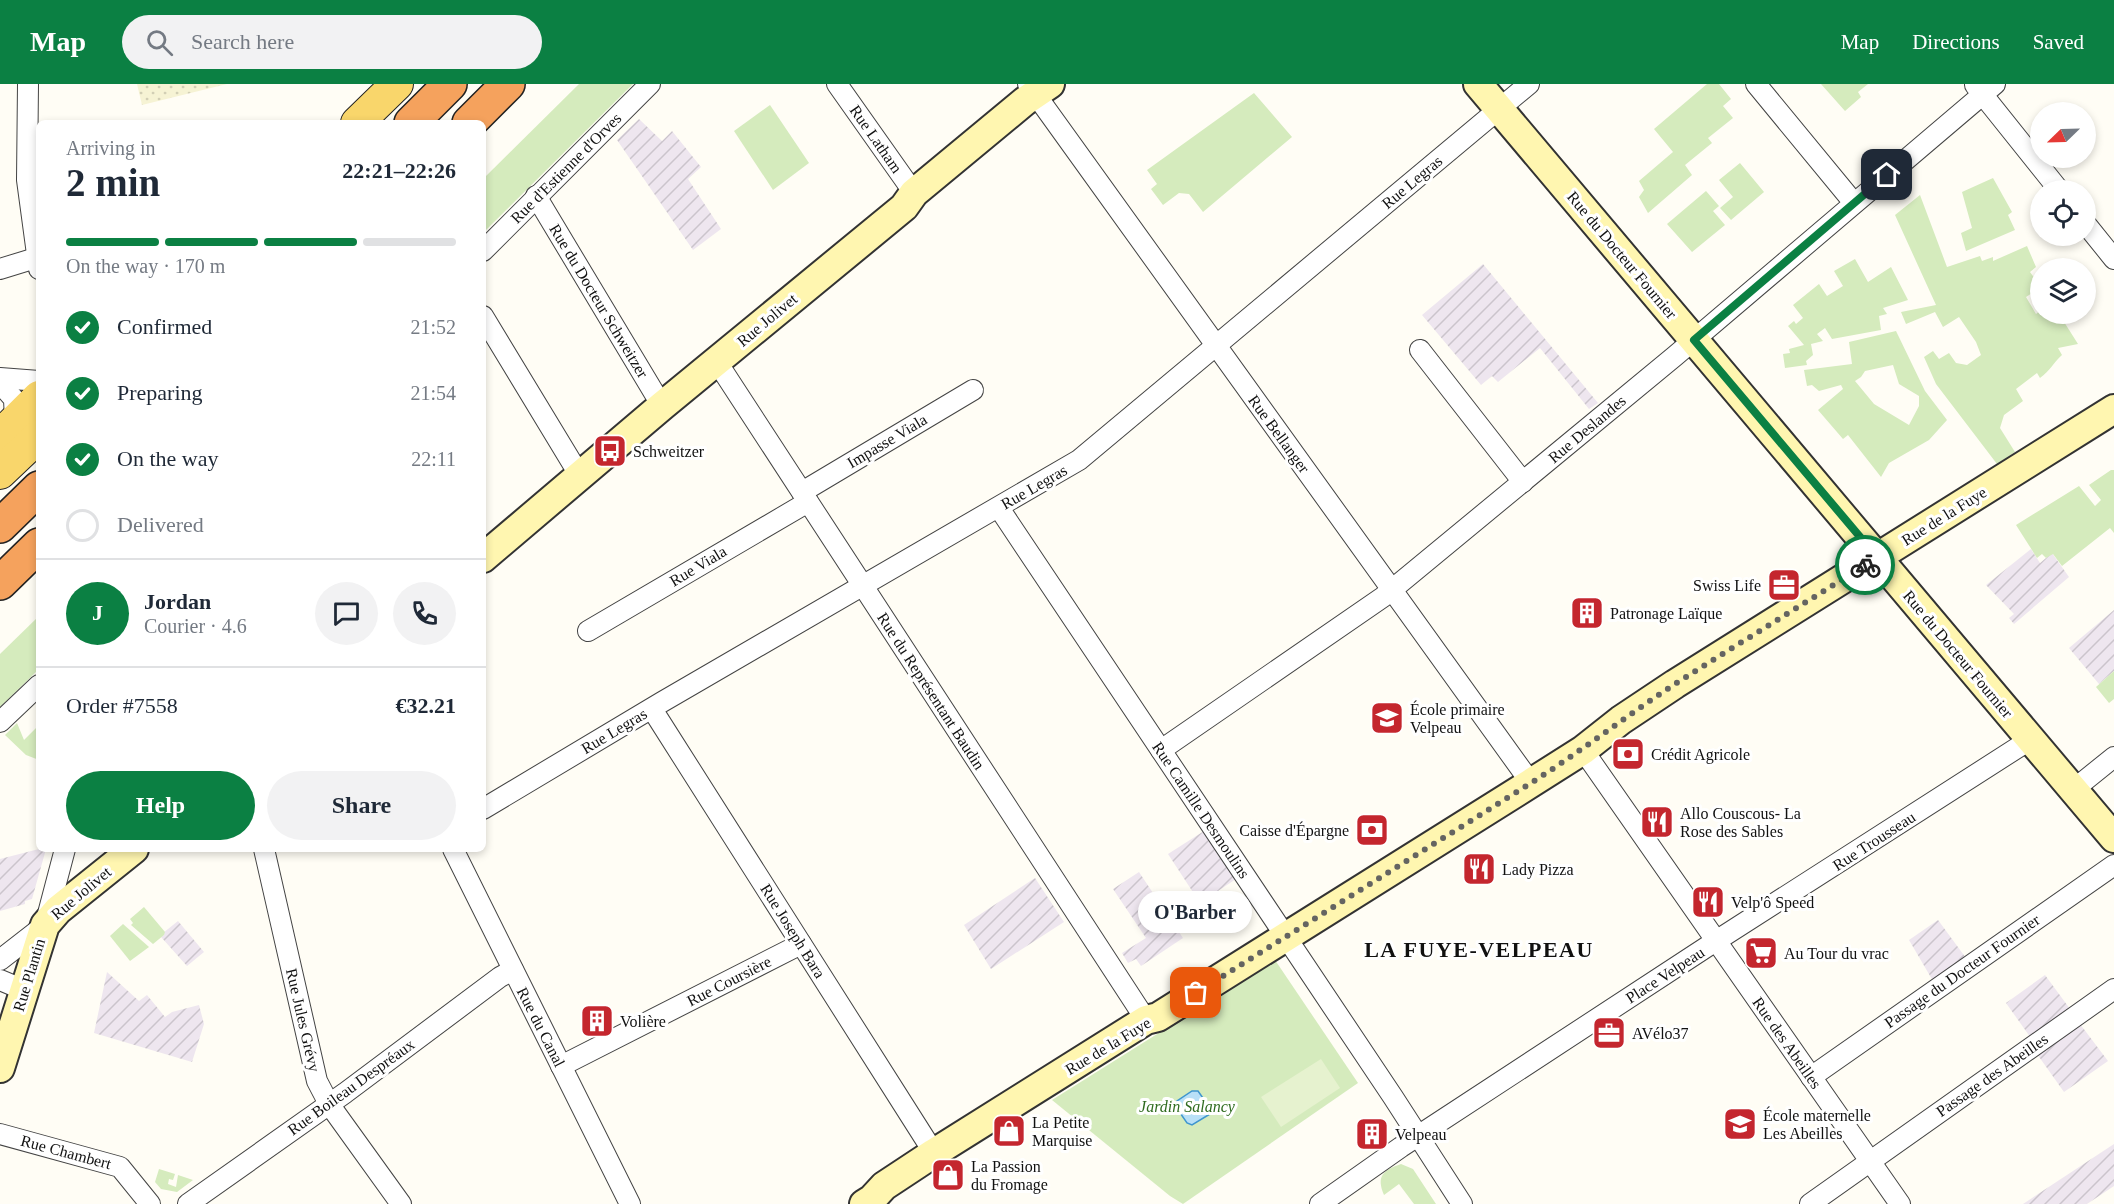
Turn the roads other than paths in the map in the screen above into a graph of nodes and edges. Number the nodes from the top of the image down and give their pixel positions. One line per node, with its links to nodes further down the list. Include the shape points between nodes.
1 (28, 84): 18 (street)
2 (372, 84): 14 (main road)
3 (397, 84): 15 (main road)
4 (450, 84): 16 (highway)
5 (508, 84): 17 (highway)
6 (650, 84): 22 (street, Rue d'Estienne d'Orves)
7 (837, 84): 21 (street, Rue Latham)
8 (1478, 84): 13 (street, Rue du Docteur Fournier)
9 (1529, 84): 13 (street, Rue Legras)
10 (1756, 84): 23 (street)
11 (1038, 88): 21 (street, Rue Jolivet); 32 (street, Rue Bellanger)
12 (1984, 88): 20 (street); 23 (street, Rue Deslandes)
13 (1499, 109): 31 (street, Rue du Docteur Fournier); 32 (street, Rue Legras)
14 (339, 120)
15 (360, 120)
16 (414, 120)
17 (472, 120)
18 (29, 121): 19 (street); 25 (street, via 27,180)
19 (36, 147)
20 (2052, 180)
21 (914, 193): 34 (street, Rue Jolivet, via 904,207)
22 (536, 196): 26 (street, Rue d'Estienne d'Orves); 40 (street, Rue du Docteur Schweitzer)
23 (1854, 202): 31 (street, Rue Deslandes)
24 (2096, 237): 27 (street)
25 (36, 246)
26 (486, 248)
27 (2114, 259)
28 (36, 261): 29 (street)
29 (0, 269)
30 (486, 321): 44 (street)
31 (1694, 340): 45 (street, Rue Deslandes); 52 (street, Rue du Docteur Fournier)
32 (1216, 346): 48 (street, Rue Legras, via 1092,451); 55 (street, Rue Bellanger)
33 (1420, 350): 45 (street)
34 (717, 362): 40 (street, Rue Jolivet); 47 (street, Rue du Représentant Baudin)
35 (0, 378): 36 (street)
36 (36, 381)
37 (0, 383): 42 (street, via 14,399)
38 (973, 390): 47 (street, Impasse Viala)
39 (36, 402): 42 (main road)
40 (662, 406): 44 (street, Rue Jolivet)
41 (2114, 409): 52 (street, Rue de la Fuye)
42 (18, 431): 43 (main road)
43 (0, 473)
44 (580, 476): 51 (street, Rue Jolivet)
45 (1523, 482): 55 (street, Rue Deslandes)
46 (36, 491): 49 (highway)
47 (805, 497): 54 (street, Rue du Représentant Baudin); 56 (street, Rue Viala)
48 (999, 507): 54 (street, Rue Legras); 61 (street, Rue Camille Desmoulins)
49 (0, 526)
50 (36, 548): 53 (highway)
51 (486, 555)
52 (1877, 557): 60 (street, Rue du Docteur Fournier); 62 (street, Rue de la Fuye, via 1676,684)
53 (0, 583)
54 (863, 586): 58 (street, Rue Legras); 82 (street, Rue du Représentant Baudin)
55 (1392, 590): 61 (street, Rue Deslandes); 64 (street, Rue Bellanger)
56 (588, 631)
57 (36, 688): 59 (street)
58 (652, 709): 66 (street, Rue Legras); 77 (street, Rue Joseph Bara)
59 (0, 722)
60 (2031, 739): 65 (street, Rue du Docteur Fournier); 76 (street, Rue Trousseau)
61 (1161, 750): 75 (street, Rue Camille Desmoulins)
62 (1583, 750): 64 (street, Rue de la Fuye); 76 (street, Place Velpeau)
63 (2114, 757): 65 (street)
64 (1531, 783): 75 (street, Rue de la Fuye)
65 (2073, 790): 67 (street, Rue du Docteur Fournier)
66 (486, 807)
67 (2114, 838)
68 (65, 852): 73 (street)
69 (129, 852): 73 (street, Rue Jolivet)
70 (265, 852): 86 (street, Rue Jules Grévy, via 317,1081)
71 (454, 852): 79 (street, Rue du Canal)
72 (2114, 864): 85 (street, Passage du Docteur Fournier)
73 (65, 890): 74 (street, Rue Jolivet)
74 (45, 925): 78 (street, Rue Jolivet); 80 (street, Rue Plantin)
75 (1286, 937): 82 (street, Rue de la Fuye, via 1158,1017); 88 (street, Rue Camille Desmoulins)
76 (1716, 941): 85 (street, Rue des Abeilles); 88 (street, Place Velpeau)
77 (801, 944): 83 (street, Rue Coursière); 89 (street, Rue Joseph Bara)
78 (0, 960)
79 (513, 970): 83 (street, Rue du Canal); 86 (street, Rue Boileau Despréaux)
80 (12, 985): 84 (street, Rue Plantin)
81 (2114, 989): 90 (street, Passage des Abeilles)
82 (1146, 1020): 89 (street, Rue de la Fuye)
83 (561, 1066): 94 (street, Rue du Canal)
84 (0, 1068)
85 (1811, 1077): 90 (street, Rue des Abeilles)
86 (329, 1104): 92 (street, Rue Boileau Despréaux); 93 (street, Rue Jules Grévy)
87 (0, 1134): 91 (street, Rue Chambert, via 120,1167)
88 (1418, 1136): 96 (street, Place Velpeau); 97 (street, Rue Camille Desmoulins)
89 (934, 1154): 95 (street, Rue de la Fuye, via 884,1186)
90 (1870, 1161): 98 (street, Passage des Abeilles); 99 (street, Rue des Abeilles)
91 (150, 1204)
92 (188, 1204)
93 (401, 1204)
94 (630, 1204)
95 (864, 1204)
96 (1320, 1204)
97 (1462, 1204)
98 (1810, 1204)
99 (1900, 1204)

